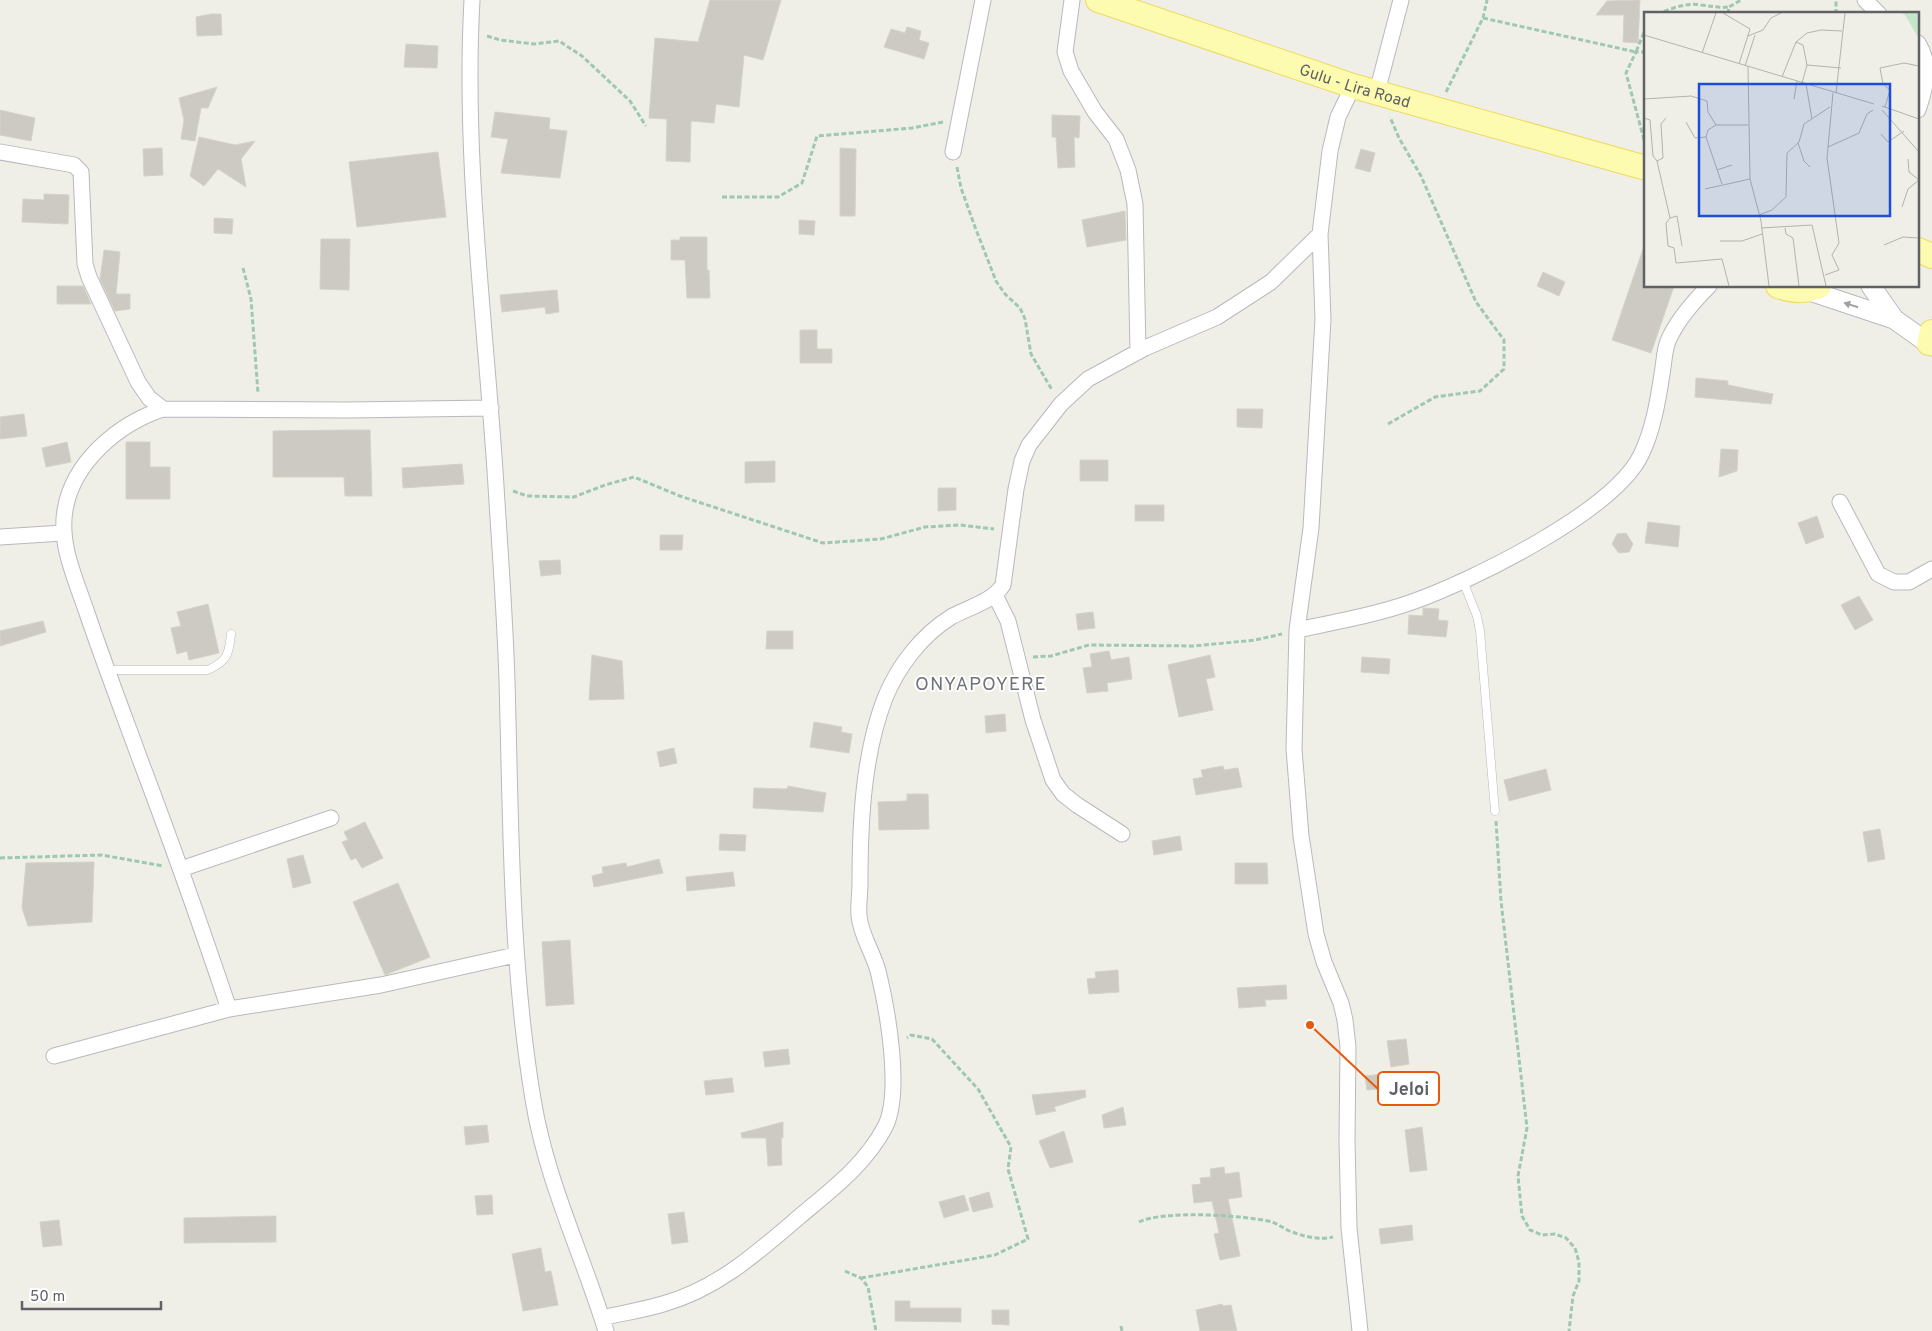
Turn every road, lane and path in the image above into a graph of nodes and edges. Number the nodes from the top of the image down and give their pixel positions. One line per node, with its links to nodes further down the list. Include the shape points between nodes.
1 (472, 0): 14 (street)
2 (983, 0): 23 (street)
3 (1072, 0): 42 (street, via 1065,52 1085,96 1116,139 1128,170 1135,204)
4 (1098, 0): 19 (main road, Gulu - Lira Road)
5 (1401, 0): 20 (street)
6 (1487, 0): 13 (path)
7 (1741, 0): 9 (path)
8 (1865, 0): 12 (street)
9 (1729, 7): 10 (path, via 1716,9 1700,4); 11 (path)
10 (1663, 12)
11 (1728, 12)
12 (1877, 12)
13 (1483, 18): 17 (path); 22 (path)
14 (470, 30): 24 (path, via 500,40 534,44 558,41 582,56 630,101); 44 (street, via 475,225)
15 (1644, 32): 17 (path)
16 (1920, 46): 21 (street, via 1927,56 1928,79)
17 (1636, 52): 18 (path); 25 (path, via 1626,73)
18 (1644, 52)
19 (1353, 86): 20 (main road, Gulu - Lira Road); 32 (street, via 1338,117 1330,151)
20 (1382, 93): 22 (main road, Gulu - Lira Road); 47 (path, via 1399,138 1421,176 1476,302 1504,340 1504,369 1480,391 1435,397)
21 (1920, 104)
22 (1438, 108): 28 (main road, Gulu - Lira Road)
23 (958, 119): 27 (street); 31 (path, via 912,128 817,136 802,183 778,197)
24 (646, 126)
25 (1644, 140)
26 (0, 152): 46 (street, via 74,165 81,172 88,277 138,382)
27 (953, 152): 43 (path, via 961,188 996,281 1026,319 1031,354)
28 (1616, 158): 29 (main road, Gulu - Lira Road); 30 (main road)
29 (1644, 167)
30 (1644, 177)
31 (722, 197)
32 (1320, 234): 42 (street, via 1271,282 1217,317); 56 (street, via 1323,319 1311,528)
33 (1920, 251): 34 (main road)
34 (1932, 256)
35 (243, 268): 45 (path, via 251,299)
36 (1707, 288): 54 (street, via 1690,304 1668,341 1656,410 1641,456 1616,488 1568,523)
37 (1784, 288): 38 (main road)
38 (1813, 288): 40 (street, one-way to 38)
39 (1872, 288): 40 (street)
40 (1894, 319): 41 (street)
41 (1931, 340)
42 (1138, 352): 43 (street, via 1088,379)
43 (1061, 404): 50 (street, via 1028,446 1016,488)
44 (491, 408): 45 (street); 48 (street)
45 (260, 409): 46 (street)
46 (163, 410): 51 (street, via 146,415 102,445 85,464 69,493)
47 (1388, 424)
48 (496, 486): 50 (path, via 527,496 574,498 605,484 634,477 680,496 823,543 881,539 925,527 960,525); 65 (street, via 507,676)
49 (1840, 502): 53 (street, via 1878,574 1894,582 1910,582)
50 (1010, 530): 55 (street, via 1004,584)
51 (63, 532): 52 (street); 59 (street)
52 (0, 537)
53 (1932, 569)
54 (1463, 581): 56 (street, via 1411,602); 60 (lane, via 1480,631)
55 (995, 595): 58 (street, via 1008,621); 67 (street, via 929,633 899,670 876,728 861,827 859,916 879,974)
56 (1297, 630): 58 (path, via 1255,640 1195,646 1090,645 1050,656); 70 (street, via 1294,749 1302,836 1316,934 1341,1002 1348,1047)
57 (231, 634): 59 (lane, via 230,652 221,664 208,670)
58 (1016, 658): 62 (street, via 1053,780 1077,805)
59 (107, 670): 64 (street)
60 (1496, 811): 78 (path, via 1501,901 1527,1128 1518,1176 1522,1216 1530,1230 1566,1238 1575,1248 1579,1281 1573,1296)
61 (331, 818): 64 (street)
62 (1122, 834)
63 (0, 858): 64 (path, via 102,855)
64 (181, 869): 66 (street)
65 (515, 955): 66 (street, via 381,985); 73 (street, via 533,1102 545,1156)
66 (229, 1009): 68 (street)
67 (891, 1046): 72 (path, via 911,1036 932,1039 978,1089 1011,1147 1008,1169 1028,1239 995,1255); 73 (street, via 892,1106 886,1125 862,1161 766,1247 724,1277 700,1290)
68 (54, 1056)
69 (1139, 1222): 70 (path, via 1146,1218 1185,1215 1233,1217 1274,1222 1292,1232 1321,1239)
70 (1349, 1228): 77 (street)
71 (845, 1271): 72 (path)
72 (861, 1278): 75 (path, via 868,1287)
73 (604, 1324)
74 (1121, 1326): 76 (path)
75 (876, 1331)
76 (1122, 1331)
77 (1360, 1331)
78 (1569, 1331)

